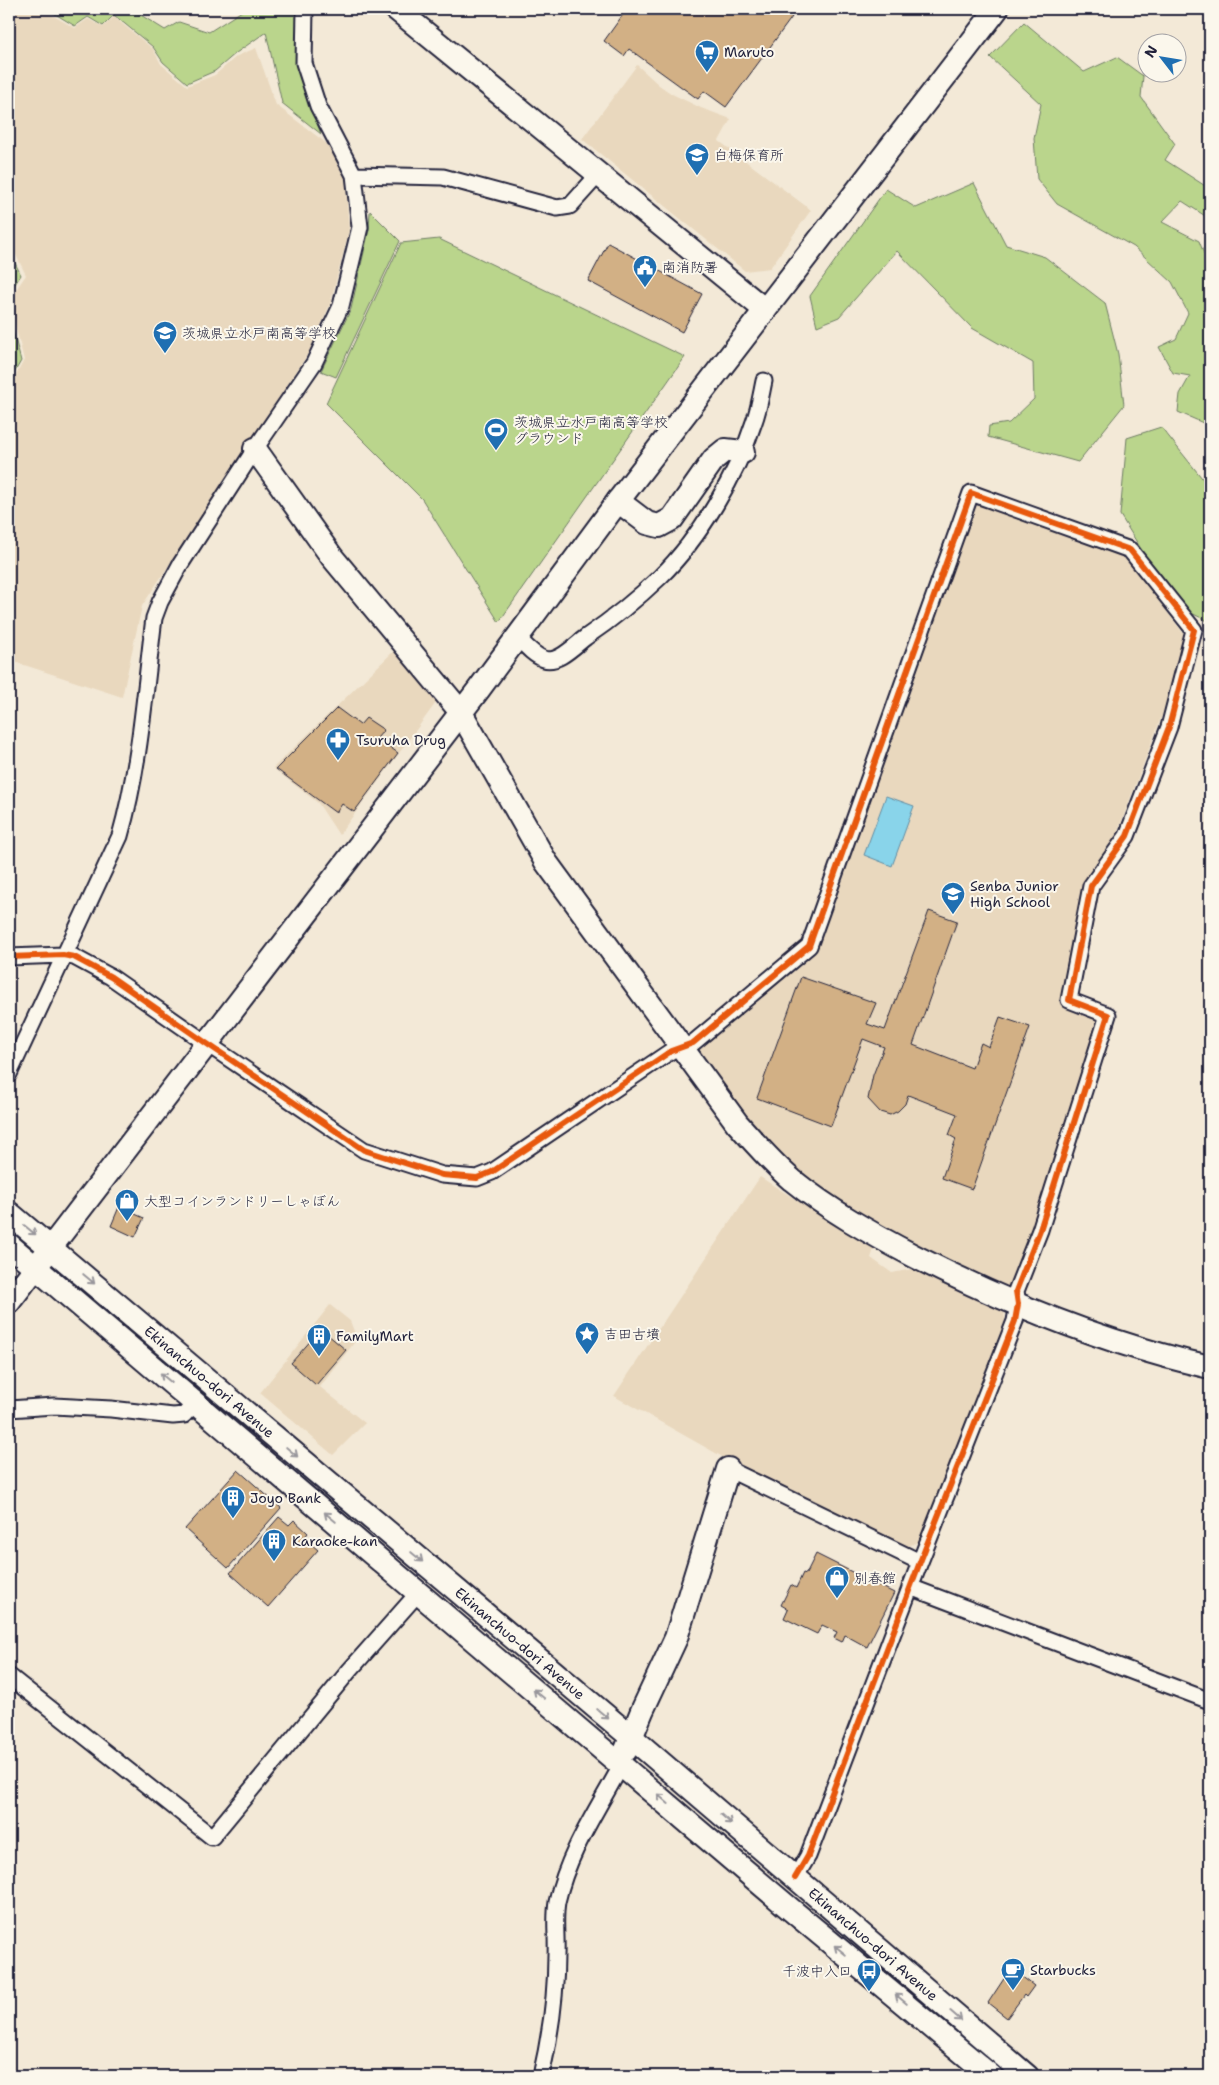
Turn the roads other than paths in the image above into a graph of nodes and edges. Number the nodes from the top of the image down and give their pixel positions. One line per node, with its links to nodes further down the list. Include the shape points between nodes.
1 (305, 9): 4 (street, via 304,63 318,106)
2 (396, 9): 5 (street)
3 (997, 9): 6 (street)
4 (354, 175): 5 (street, via 443,177 557,208 570,206); 8 (street, via 360,227 341,306 314,364)
5 (598, 175): 6 (street)
6 (765, 310): 10 (street)
7 (764, 381): 9 (street)
8 (255, 449): 12 (street, via 332,557); 13 (street, via 180,565 160,602 154,618 127,812 120,836)
9 (743, 452): 10 (street, via 725,450 714,460 672,520 659,526 647,523); 11 (street, via 711,512 693,537 660,576 594,632 556,659 544,659)
10 (618, 502): 11 (street)
11 (517, 637): 12 (street)
12 (460, 711): 15 (street); 16 (street, via 546,862)
13 (63, 955): 14 (street); 15 (street, via 74,957 111,976); 17 (street)
14 (9, 957)
15 (206, 1043): 16 (street, via 364,1150 442,1175 477,1178 492,1172 671,1051); 20 (street)
16 (682, 1048): 23 (street, via 737,1123 792,1180 817,1199 896,1246); 23 (street, via 809,946 971,493 1130,550 1194,630 1169,728 1127,836 1091,886 1069,1000 1108,1015 1040,1230 1016,1291)
17 (9, 1074)
18 (9, 1212): 20 (street, Ekinanchuo-dori Avenue, one-way to 20)
19 (9, 1245): 21 (street, Ekinanchuo-dori Avenue)
20 (52, 1247): 21 (street); 33 (street, Ekinanchuo-dori Avenue, one-way to 33)
21 (36, 1267): 22 (street); 25 (street, Ekinanchuo-dori Avenue, one-way to 21)
22 (9, 1302)
23 (1018, 1304): 24 (street, via 1162,1356); 28 (street, via 1015,1321)
24 (1210, 1367)
25 (196, 1402): 26 (street, via 184,1415 172,1416 54,1406); 30 (street, Ekinanchuo-dori Avenue, one-way to 25)
26 (9, 1409)
27 (728, 1469): 28 (street); 33 (street, via 676,1638)
28 (920, 1562): 29 (street)
29 (910, 1586): 32 (street); 35 (street, via 808,1856)
30 (419, 1592): 31 (street, via 348,1671 212,1837); 34 (street, Ekinanchuo-dori Avenue, one-way to 30)
31 (9, 1676)
32 (1210, 1701)
33 (631, 1737): 34 (street); 35 (street, Ekinanchuo-dori Avenue, one-way to 35)
34 (622, 1764): 36 (street, via 564,1875 554,1931 554,2001); 37 (street, Ekinanchuo-dori Avenue, one-way to 34)
35 (795, 1878): 38 (street, Ekinanchuo-dori Avenue, one-way to 38)
36 (541, 2076)
37 (991, 2076)
38 (1027, 2076)

